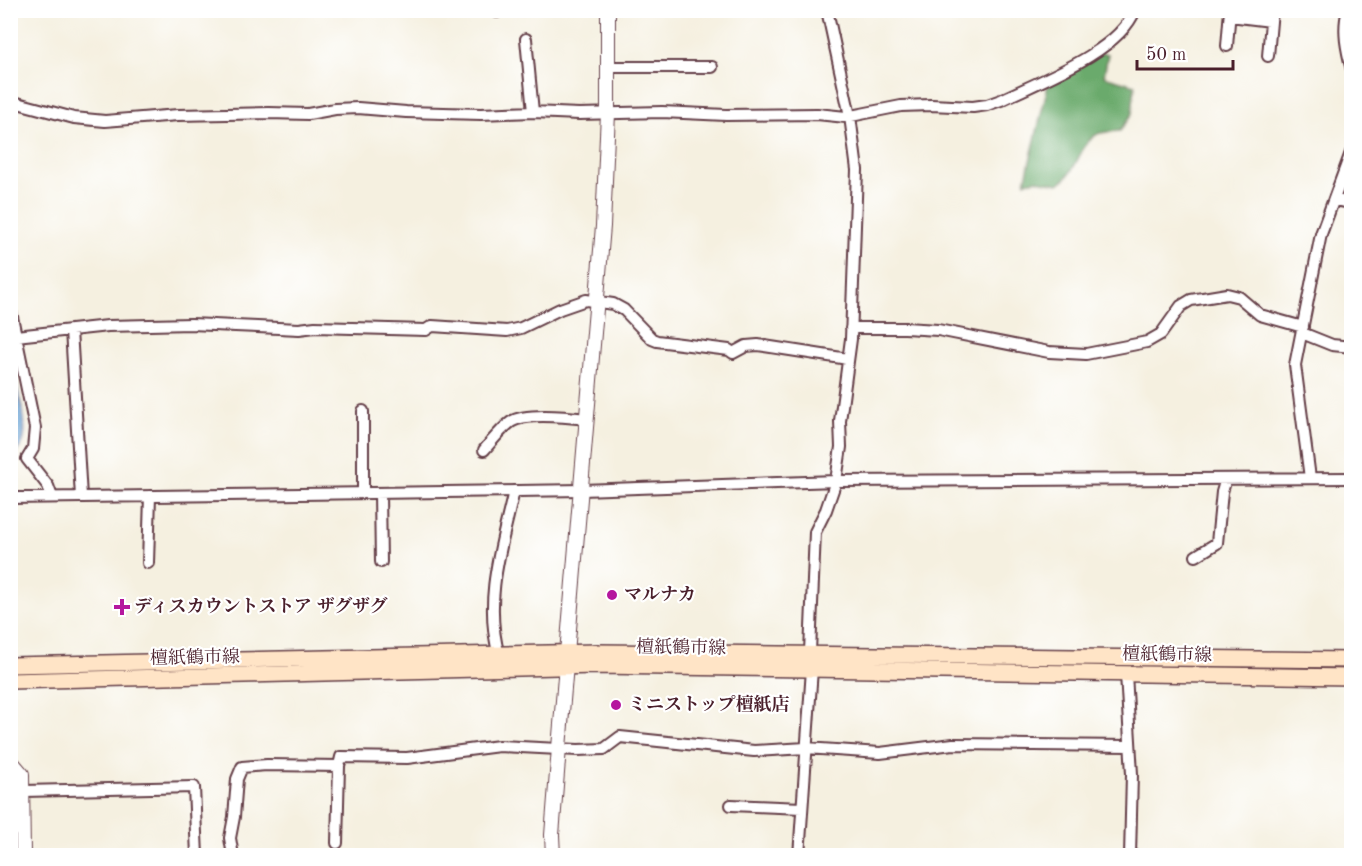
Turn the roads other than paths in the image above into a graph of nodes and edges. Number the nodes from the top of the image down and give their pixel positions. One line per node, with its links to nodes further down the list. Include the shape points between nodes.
1 (608, 10): 10 (street)
2 (827, 10): 16 (street)
3 (1135, 10): 16 (street, via 1114,40 1096,52 987,105 901,106)
4 (1348, 10): 12 (street, via 1344,22)
5 (1230, 13): 6 (street); 8 (street)
6 (1271, 16): 9 (street)
7 (525, 39): 14 (street)
8 (1227, 46)
9 (1268, 56)
10 (608, 68): 11 (street); 15 (street)
11 (712, 68)
12 (1352, 70)
13 (10, 101): 14 (street, via 74,118 105,121 178,115 308,114 358,108 481,114)
14 (533, 112): 15 (street)
15 (608, 113): 16 (street); 20 (street)
16 (850, 116): 22 (street, via 857,170)
17 (1352, 150): 18 (street)
18 (1334, 200): 19 (street); 24 (street, via 1321,234)
19 (1352, 203)
20 (596, 301): 23 (street, via 586,300 507,331 432,326 426,330 299,329 191,324); 27 (street, via 613,303 624,310 657,341 733,353 758,345); 29 (street)
21 (10, 307): 25 (street)
22 (851, 328): 24 (street, via 938,330 1049,352 1086,354 1147,342 1161,334 1181,306 1191,300 1227,294 1239,297 1260,315); 27 (street)
23 (71, 330): 25 (street); 41 (street)
24 (1303, 330): 26 (street, via 1332,345); 31 (street, via 1294,365)
25 (16, 336): 40 (street, via 35,428 33,449 27,459)
26 (1352, 347)
27 (848, 359): 34 (street)
28 (363, 411): 37 (street)
29 (587, 419): 30 (street, via 557,416 512,421); 35 (street)
30 (484, 450)
31 (1310, 478): 32 (street); 33 (street)
32 (1352, 478)
33 (1226, 479): 34 (street); 43 (street, via 1217,543)
34 (836, 481): 35 (street); 46 (street, via 815,532)
35 (582, 490): 36 (street); 49 (street)
36 (514, 491): 38 (street); 47 (street, via 494,579)
37 (363, 493): 38 (street); 39 (street)
38 (380, 493): 44 (street)
39 (150, 496): 41 (street); 45 (street)
40 (52, 497): 41 (street); 42 (street)
41 (81, 497)
42 (10, 498)
43 (1196, 556)
44 (381, 562)
45 (148, 563)
46 (810, 652): 48 (main road, 檀紙鶴市線); 49 (main road, 檀紙鶴市線)
47 (499, 655): 49 (main road, 檀紙鶴市線); 50 (main road, 檀紙鶴市線)
48 (1352, 660)
49 (566, 661): 51 (main road, 檀紙鶴市線, via 596,666); 54 (main road, 檀紙鶴市線); 56 (street)
50 (10, 665)
51 (812, 669): 52 (main road, 檀紙鶴市線); 57 (street)
52 (1126, 674): 53 (main road, 檀紙鶴市線); 55 (street)
53 (1352, 677)
54 (10, 681)
55 (1130, 746): 57 (street, via 953,744 880,753); 70 (street)
56 (559, 748): 57 (street, via 604,748 620,737 754,751); 59 (street, via 499,746 407,758 341,757); 68 (street)
57 (807, 748): 63 (street)
58 (10, 760): 60 (street, via 22,774)
59 (339, 766): 64 (street); 67 (street, via 242,767 237,778 230,838)
60 (24, 791): 62 (street); 66 (street, via 194,787)
61 (730, 805): 63 (street)
62 (17, 808): 65 (street)
63 (802, 808): 69 (street)
64 (337, 843)
65 (23, 855)
66 (197, 855)
67 (233, 855)
68 (553, 855)
69 (799, 855)
70 (1130, 855)

